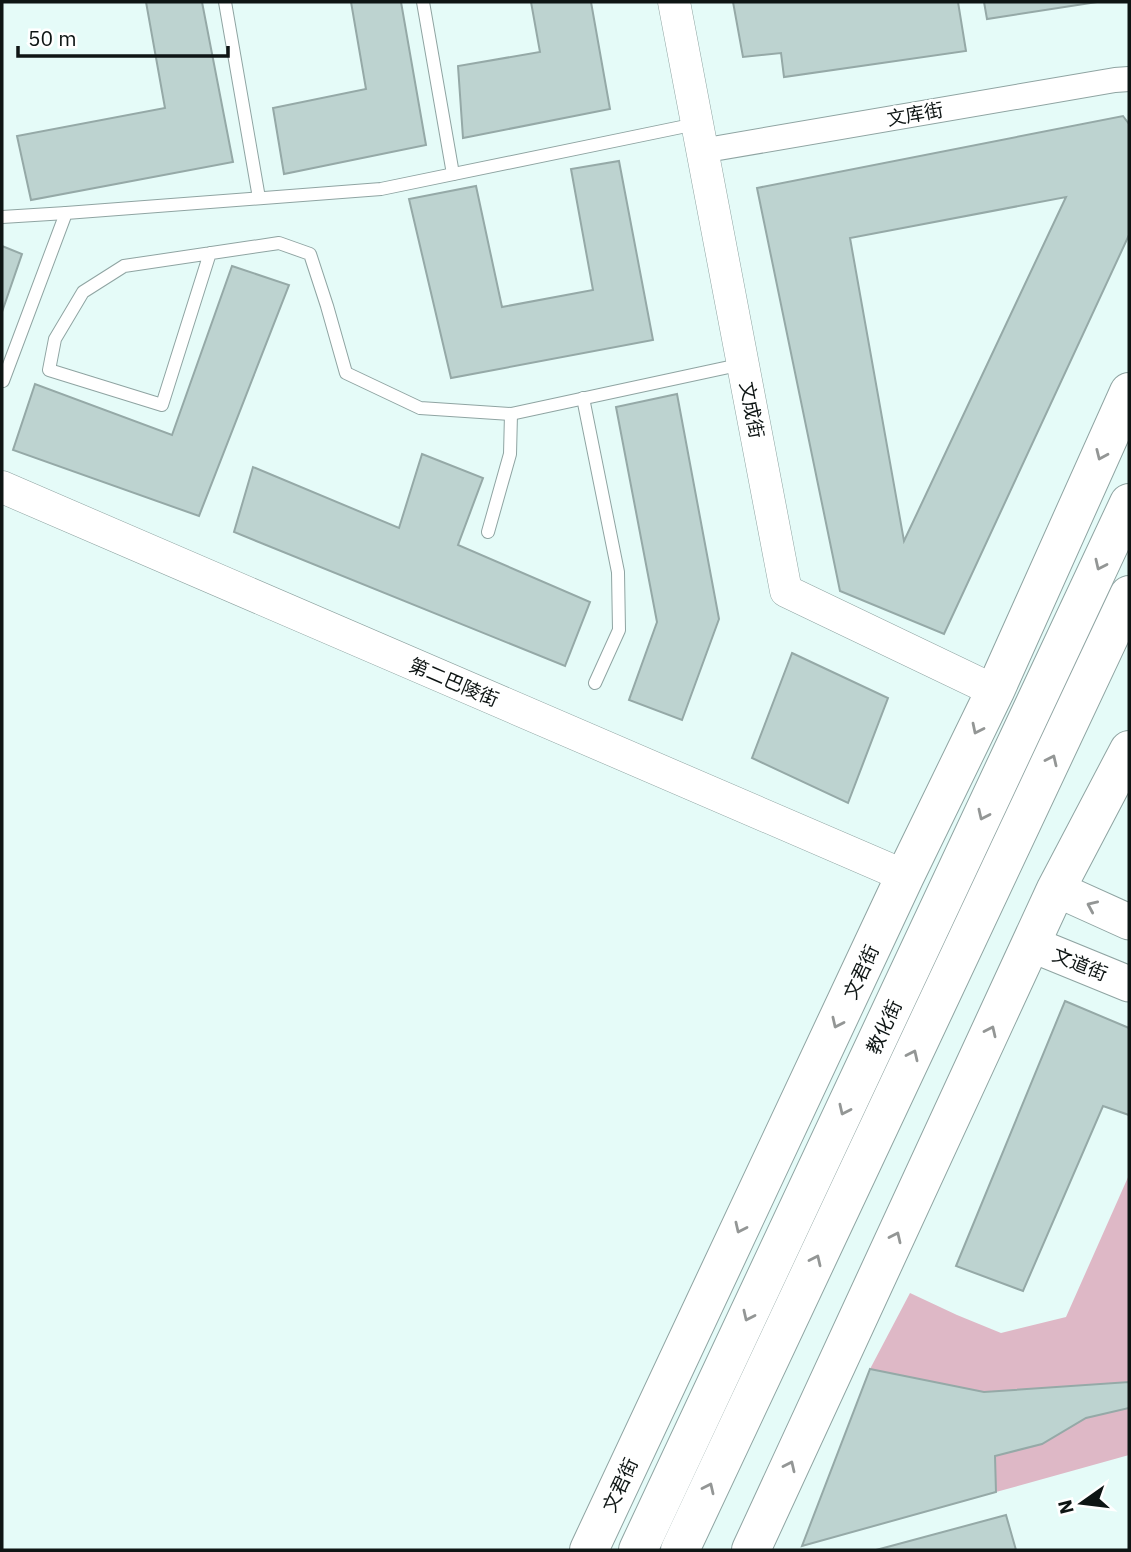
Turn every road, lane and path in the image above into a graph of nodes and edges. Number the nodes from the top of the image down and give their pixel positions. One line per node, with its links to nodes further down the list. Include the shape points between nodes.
1 (225, 2): 7 (lane)
2 (423, 2): 6 (lane)
3 (674, 2): 5 (street, 文成街)
4 (1129, 79): 5 (street, 文库街)
5 (698, 137): 6 (lane); 11 (street, 文成街)
6 (453, 174): 7 (lane, via 381,189)
7 (259, 198): 8 (lane)
8 (65, 213): 9 (lane); 12 (lane)
9 (2, 217)
10 (210, 253): 10 (lane, via 124,266 83,292 55,339 49,370 162,405); 15 (lane, via 279,243 310,254 346,373 420,408)
11 (744, 363): 14 (lane); 21 (street, 文成街, via 786,591)
12 (3, 381)
13 (1129, 392): 21 (highway, 文君街, one-way to 21)
14 (583, 398): 15 (lane); 20 (lane, via 618,572 619,630)
15 (511, 414): 18 (lane, via 510,454)
16 (2, 487): 23 (street, 第二巴陵街)
17 (1129, 503): 29 (highway, 教化街, one-way to 29)
18 (488, 532)
19 (1129, 595): 30 (highway, 教化街, one-way to 19)
20 (594, 683)
21 (995, 691): 23 (highway, 文君街, one-way to 23)
22 (1129, 750): 24 (highway)
23 (905, 877): 28 (highway, 文君街, one-way to 28)
24 (1056, 889): 25 (main road, one-way to 24); 26 (highway)
25 (1129, 922)
26 (1031, 944): 27 (main road, 文道街); 31 (highway, one-way to 26)
27 (1129, 984)
28 (589, 1550)
29 (638, 1550)
30 (680, 1550)
31 (751, 1550)

